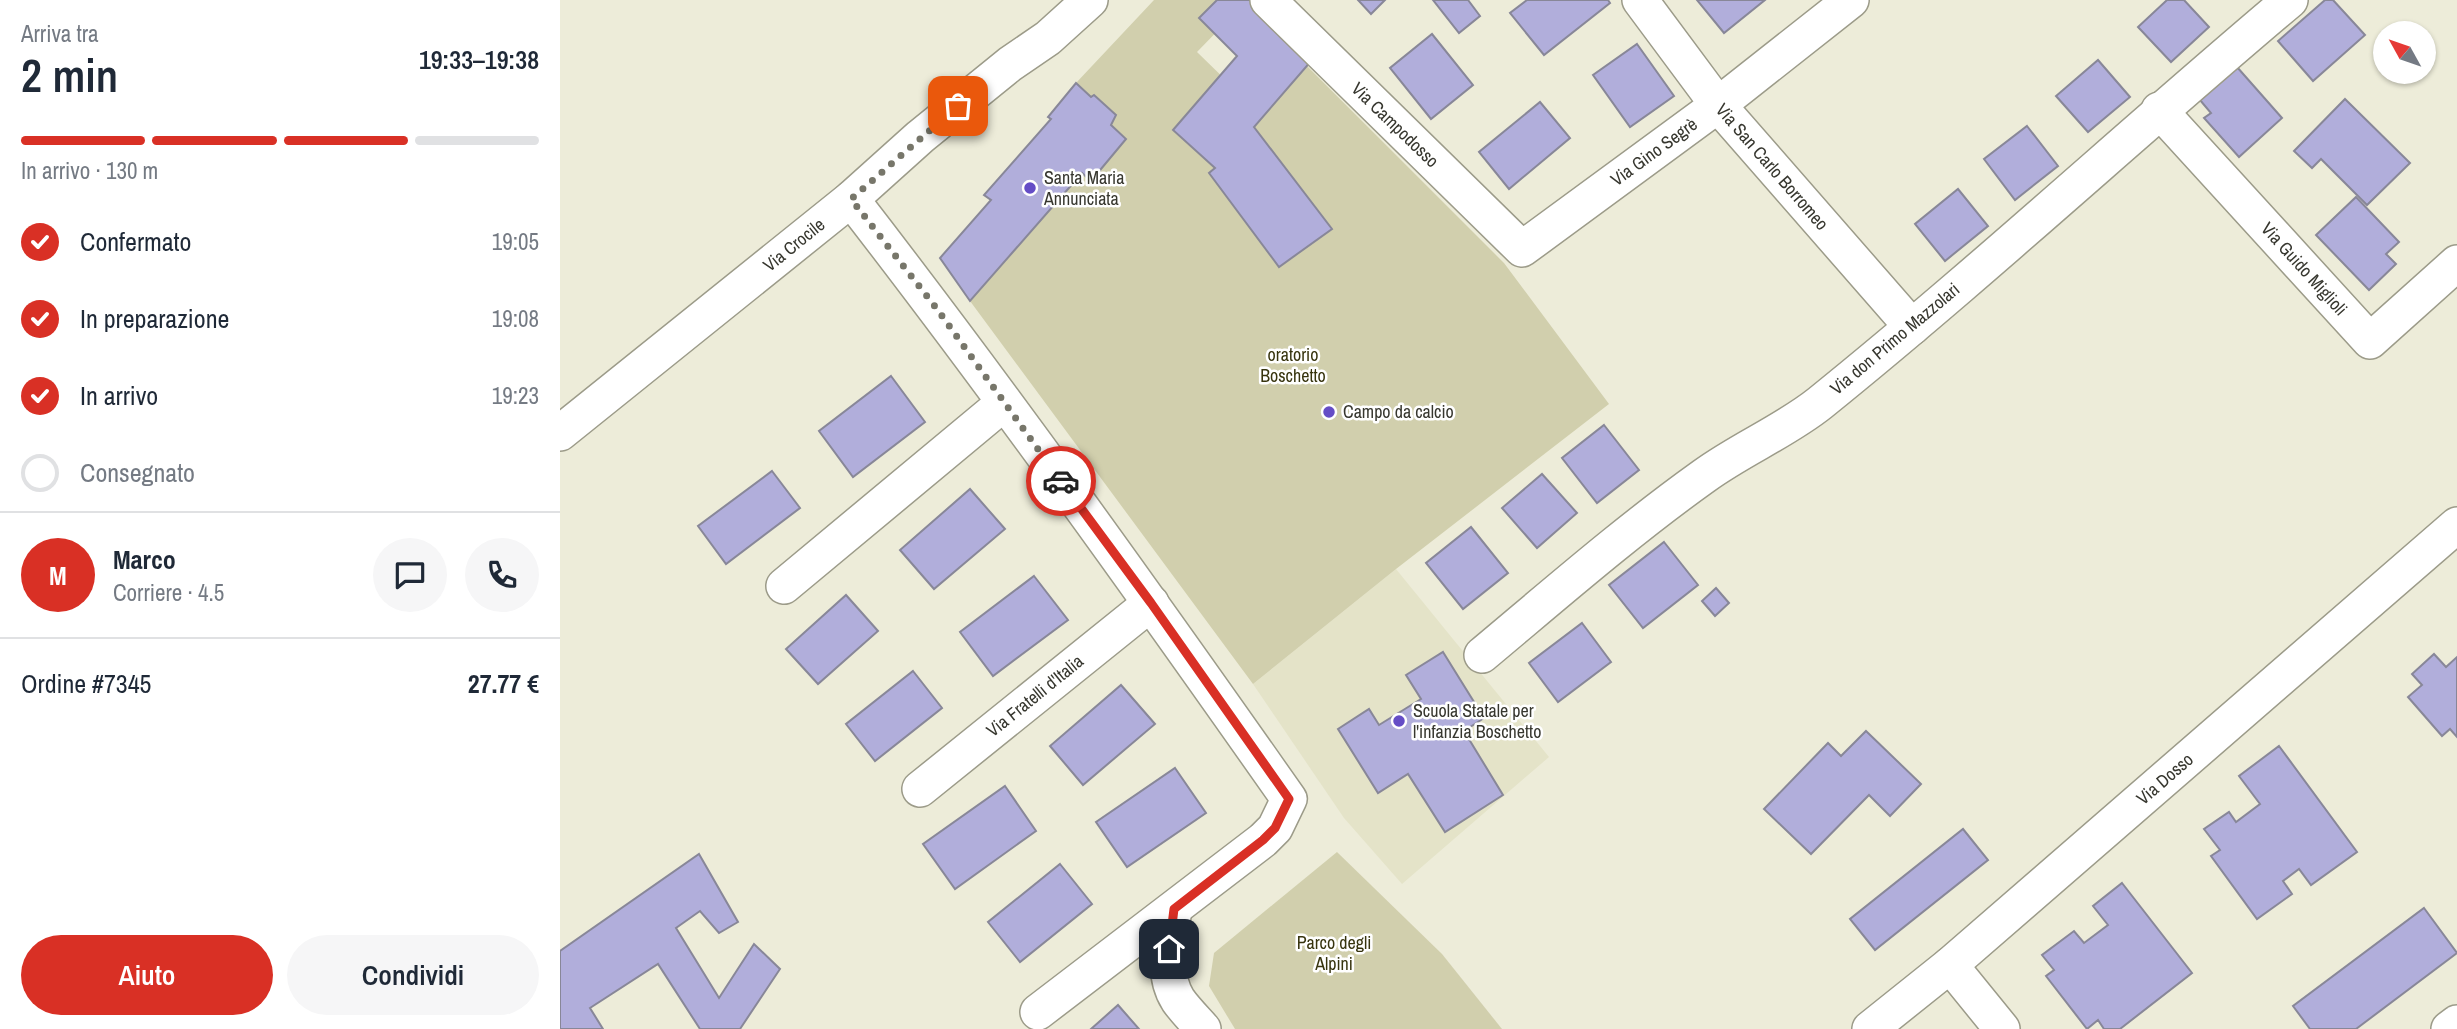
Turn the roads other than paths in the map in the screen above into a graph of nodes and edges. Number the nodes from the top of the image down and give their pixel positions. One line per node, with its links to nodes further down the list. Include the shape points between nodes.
1 (1090, 0): 8 (street, Via Crocile)
2 (1268, 0): 9 (street, Via Campodosso)
3 (1640, 0): 6 (street, Via San Carlo Borromeo)
4 (1851, 0): 6 (street, Via Gino Segrè)
5 (2290, 0): 7 (street, Via don Primo Mazzolari)
6 (1718, 105): 9 (street, Via Gino Segrè); 11 (street, Via San Carlo Borromeo)
7 (2159, 110): 10 (street, Via Guido Miglioli, via 2370,341); 11 (street, Via don Primo Mazzolari)
8 (851, 199): 12 (street); 13 (street, Via Crocile)
9 (1522, 249)
10 (2457, 264)
11 (1912, 327): 17 (street, Via don Primo Mazzolari, via 1817,405 1707,474 1639,524)
12 (1004, 403): 15 (street); 16 (street)
13 (560, 433)
14 (2457, 525): 20 (street, Via Dosso)
15 (784, 586)
16 (1151, 603): 18 (street, Via Fratelli d'Italia); 19 (street, via 1289,799 1275,828 1263,840)
17 (1482, 654)
18 (920, 789)
19 (1174, 909): 21 (street); 23 (street, via 1170,982 1178,1000)
20 (1950, 965): 24 (street, Via Dosso); 25 (street)
21 (1038, 1012)
22 (2457, 1023): 26 (street)
23 (1203, 1029)
24 (1870, 1029)
25 (2003, 1029)
26 (2449, 1029)

